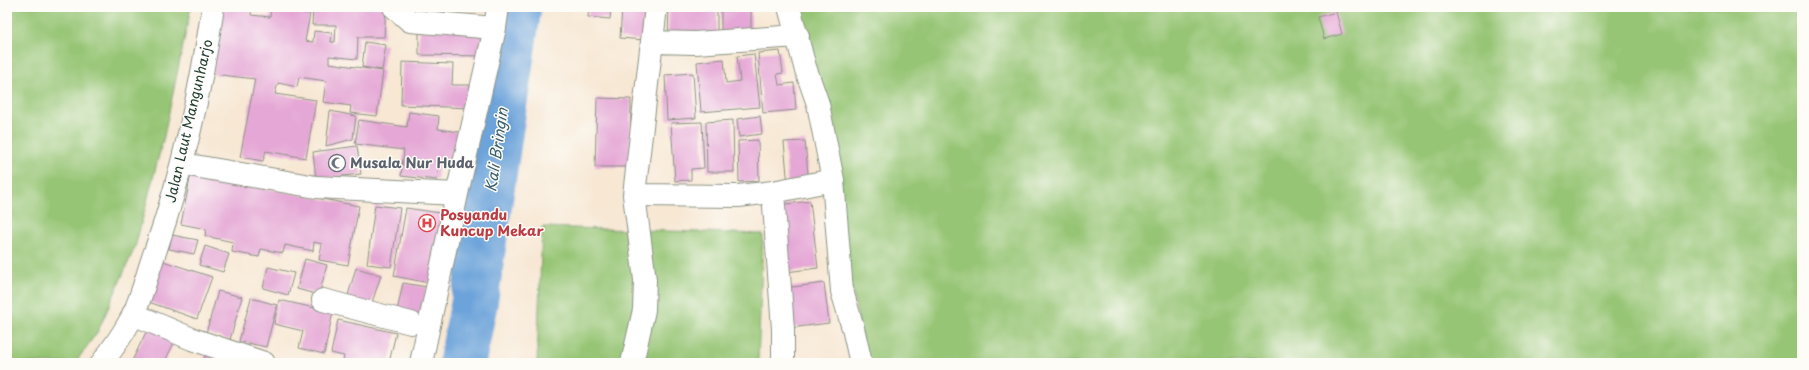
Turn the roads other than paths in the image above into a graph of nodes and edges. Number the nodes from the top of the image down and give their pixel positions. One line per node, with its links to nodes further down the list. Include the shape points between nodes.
1 (213, 7): 8 (street, Jalan Laut Mangunharjo, via 206,53)
2 (394, 7): 5 (street, via 410,21)
3 (656, 7): 7 (street)
4 (789, 7): 6 (street)
5 (496, 17): 11 (street)
6 (798, 36): 7 (street, via 695,43); 9 (street, via 805,67 818,104)
7 (652, 42): 12 (street)
8 (182, 164): 11 (street, via 316,187); 14 (street, Jalan Laut Mangunharjo)
9 (833, 180): 10 (street); 21 (street, via 842,291)
10 (773, 192): 12 (street, via 738,196); 20 (street)
11 (457, 194): 18 (street)
12 (634, 196): 19 (street, via 646,280 644,310)
13 (323, 300): 15 (street)
14 (133, 314): 16 (street, Jalan Laut Mangunharjo, via 119,340); 17 (street, via 192,339)
15 (411, 323)
16 (102, 363)
17 (264, 363)
18 (421, 363)
19 (632, 363)
20 (783, 363)
21 (861, 363)

